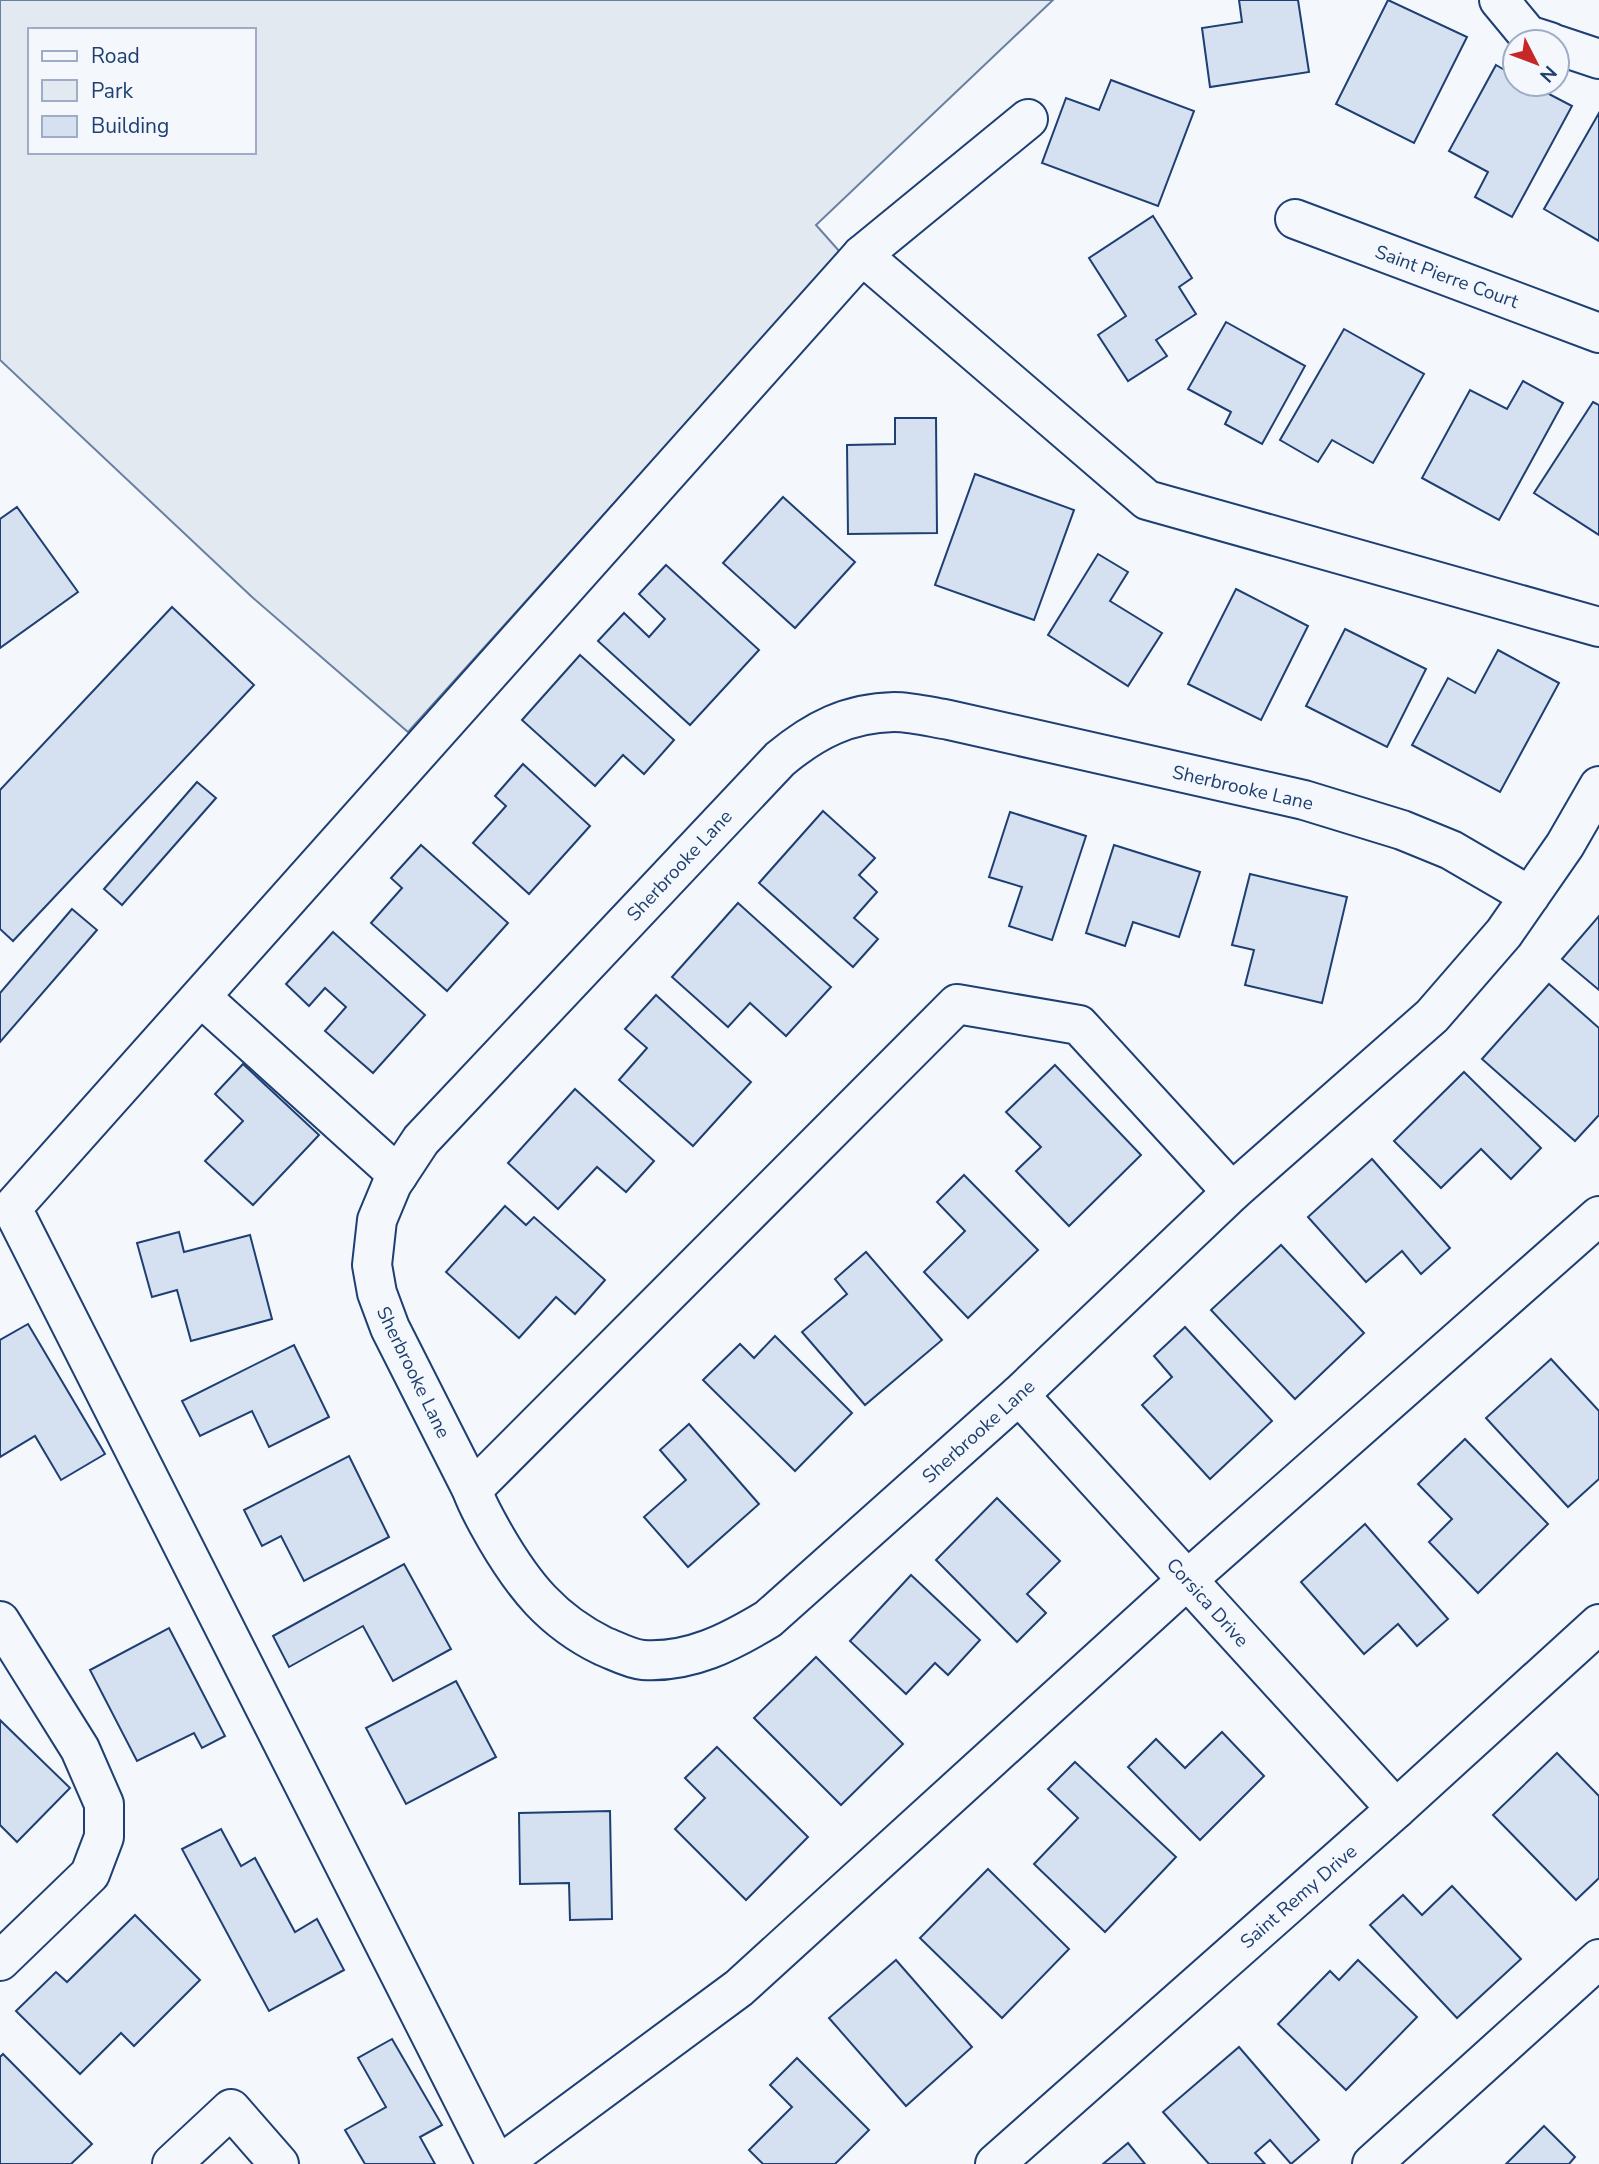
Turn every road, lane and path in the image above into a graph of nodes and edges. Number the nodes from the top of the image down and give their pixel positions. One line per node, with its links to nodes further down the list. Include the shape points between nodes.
1 (1499, 0): 2 (street)
2 (1523, 28)
3 (1571, 50): 4 (street)
4 (1599, 59)
5 (1028, 119): 7 (street)
6 (1295, 219): 8 (street, Saint Pierre Court)
7 (862, 255): 9 (street, via 1147,500); 12 (street)
8 (1599, 333)
9 (1599, 627)
10 (1599, 786): 11 (street, Sherbrooke Lane)
11 (1530, 896): 13 (street, Sherbrooke Lane, via 1451,850 1304,800 949,720 897,712 866,715 806,737 780,759 421,1140); 14 (street, Sherbrooke Lane, via 1432,1016)
12 (201, 997): 13 (street); 26 (street, via 12,1209)
13 (398, 1175): 17 (street, Sherbrooke Lane, via 377,1220 372,1265 377,1293)
14 (1232, 1192): 16 (street, Sherbrooke Lane); 17 (street, via 1079,1025 957,1004)
15 (1599, 1216): 18 (street)
16 (1019, 1395): 17 (street, Sherbrooke Lane, via 768,1619 731,1641 696,1654 642,1660 579,1634 542,1605 512,1566); 18 (street, Corsica Drive)
17 (472, 1490)
18 (1187, 1580): 21 (street, Corsica Drive); 26 (street, via 739,1988)
19 (0, 1621): 23 (street, via 80,1749 104,1804 104,1838 90,1874)
20 (1599, 1624): 21 (street, Saint Remy Drive)
21 (1396, 1809): 27 (street, Saint Remy Drive)
22 (1599, 1959): 28 (street)
23 (0, 1961)
24 (172, 2164): 25 (street, via 231,2109)
25 (279, 2164)
26 (499, 2164)
27 (995, 2164)
28 (1372, 2164)

